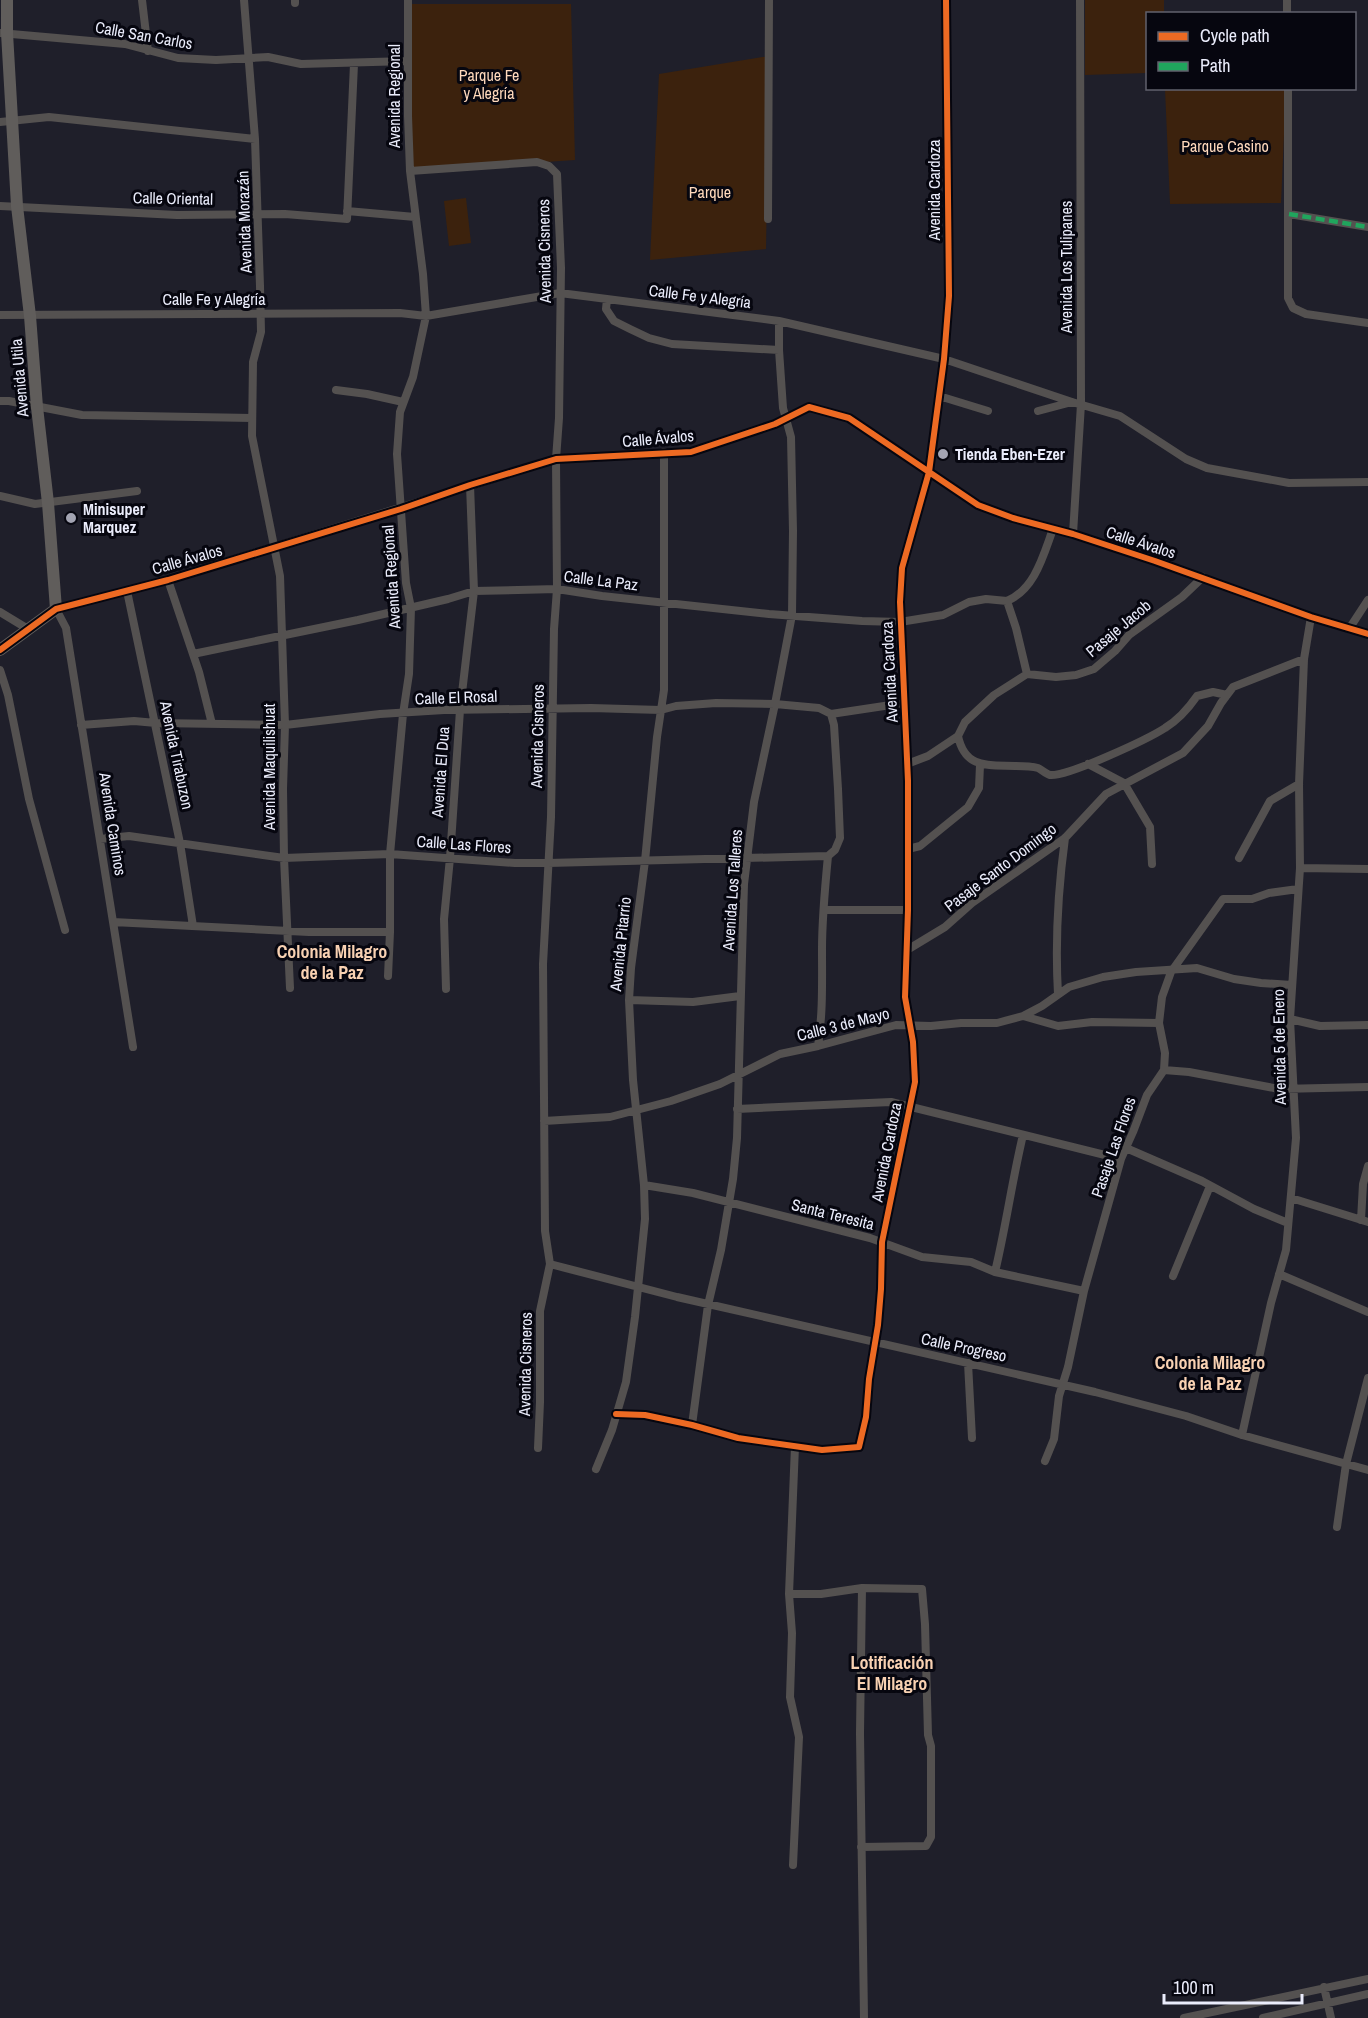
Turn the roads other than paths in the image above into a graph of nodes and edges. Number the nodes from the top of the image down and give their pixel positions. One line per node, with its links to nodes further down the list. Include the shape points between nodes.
1 (8, 0): 8 (street, Avenida Utila)
2 (142, 0): 9 (street)
3 (244, 0): 10 (street, Avenida Morazán)
4 (408, 0): 11 (street, Avenida Regional)
5 (770, 0): 23 (street)
6 (946, 0): 34 (street, Avenida Cardoza, via 949,296)
7 (1080, 0): 39 (street, Avenida Los Tulipanes)
8 (3, 33): 9 (street, Calle San Carlos, via 125,44); 14 (street, Avenida Utila)
9 (148, 51): 10 (street, Calle San Carlos, via 178,58)
10 (249, 58): 12 (street, Calle San Carlos, via 268,57 301,64); 15 (street, Avenida Morazán)
11 (408, 62): 12 (street, Calle San Carlos); 16 (street, Avenida Regional)
12 (354, 64): 21 (street)
13 (1287, 90): 20 (street)
14 (6, 122): 15 (street, via 49,117); 18 (street, Avenida Utila)
15 (255, 139): 19 (street, Avenida Morazán)
16 (410, 171): 22 (street, Avenida Regional); 25 (street, Avenida Cisneros, via 537,162 549,166 557,174)
17 (0, 206): 18 (street, Calle Oriental)
18 (17, 206): 19 (street, Calle Oriental, via 177,215); 30 (street, Avenida Utila)
19 (259, 213): 21 (street, Calle Oriental); 27 (street, Avenida Morazán)
20 (1289, 214): 24 (street); 32 (street, via 1288,298 1293,308 1306,314)
21 (347, 215): 22 (street, Calle Oriental)
22 (416, 217): 29 (street, Avenida Regional)
23 (768, 219)
24 (1368, 227)
25 (560, 293): 26 (street, Calle Fe y Alegría); 29 (street, Calle Fe y Alegría); 46 (street, Avenida Cisneros)
26 (607, 299): 31 (street, Calle Fe y Alegría); 33 (street, via 606,309 615,321 649,338 672,344)
27 (261, 314): 29 (street, Calle Fe y Alegría); 30 (street, Calle Fe y Alegría); 43 (street, Avenida Morazán, via 253,362)
28 (0, 315): 30 (street, Calle Fe y Alegría)
29 (426, 315): 38 (street, Avenida Regional, via 413,377)
30 (30, 316): 40 (street, Avenida Utila)
31 (779, 321): 33 (street, Avenida Los Talleres); 34 (street, Calle Fe y Alegría)
32 (1368, 323)
33 (779, 350): 44 (street, Avenida Los Talleres)
34 (944, 359): 36 (street, Avenida Cardoza); 39 (street, Calle Fe y Alegría)
35 (336, 390): 38 (street)
36 (939, 396): 41 (street); 47 (street, Avenida Cardoza)
37 (0, 401): 40 (street)
38 (403, 402): 53 (street, Avenida Regional, via 397,454)
39 (1076, 403): 42 (street); 48 (street, Calle Fe y Alegría, via 1120,416 1186,459 1208,468 1289,483); 55 (street, Avenida Los Tulipanes)
40 (37, 407): 43 (street, via 82,415); 52 (street, Avenida Utila)
41 (988, 411)
42 (1038, 411)
43 (252, 418): 56 (street, Avenida Morazán, via 252,436)
44 (786, 418): 45 (street, Calle Ávalos, via 692,452); 47 (street, Calle Ávalos, via 809,407 849,418); 68 (street, Avenida Los Talleres, via 791,437 794,531)
45 (664, 452): 46 (street, Calle Ávalos); 63 (street, Avenida Pitarrio)
46 (556, 459): 49 (street, Calle Ávalos); 59 (street, Avenida Cisneros)
47 (929, 472): 54 (street, Calle Ávalos, via 978,505); 70 (street, Avenida Cardoza, via 902,568)
48 (1368, 482)
49 (470, 485): 53 (street, Calle Ávalos); 61 (street, Avenida El Dua)
50 (137, 491): 52 (street)
51 (0, 496): 52 (street)
52 (48, 503): 66 (street, Avenida Utila)
53 (401, 509): 56 (street, Calle Ávalos); 65 (street, Avenida Regional)
54 (1053, 529): 55 (street, Calle Ávalos); 64 (street, via 1032,578)
55 (1073, 534): 57 (street, Calle Ávalos)
56 (274, 547): 58 (street, Calle Ávalos); 74 (street, Avenida Maquilishuat, via 280,576)
57 (1203, 577): 69 (street, Calle Ávalos); 79 (street, Pasaje Jacob, via 1129,635 1094,669 1056,677)
58 (168, 580): 60 (street, Calle Ávalos); 76 (street)
59 (557, 589): 61 (street, Calle La Paz); 63 (street, Calle La Paz); 84 (street, Avenida Cisneros)
60 (127, 591): 66 (street, Calle Ávalos); 88 (street, Avenida Tirabuzon)
61 (474, 591): 65 (street, Calle La Paz); 83 (street, Avenida El Dua)
62 (1368, 600): 72 (street)
63 (664, 602): 68 (street, Calle La Paz); 85 (street, Avenida Pitarrio)
64 (1008, 605): 70 (street, Calle La Paz, via 986,599 969,602 943,615); 79 (street)
65 (411, 608): 74 (street, Calle La Paz); 86 (street, Avenida Regional)
66 (56, 609): 71 (street, Calle Ávalos); 89 (street, Avenida Caminos, via 66,628)
67 (0, 612): 71 (street)
68 (792, 615): 70 (street, Calle La Paz); 82 (street, Avenida Los Talleres)
69 (1311, 617): 72 (street, Calle Ávalos); 77 (street, Avenida 5 de Enero)
70 (900, 622): 81 (street, Avenida Cardoza)
71 (28, 629): 75 (street, Calle Ávalos)
72 (1349, 629): 73 (street, Calle Ávalos)
73 (1368, 634)
74 (282, 637): 76 (street, Calle La Paz); 91 (street, Avenida Maquilishuat)
75 (0, 650)
76 (193, 654): 90 (street)
77 (1304, 659): 80 (street, Pasaje Santo Domingo, via 1233,687); 97 (street, Avenida 5 de Enero)
78 (0, 670): 118 (street, via 29,799)
79 (1028, 675): 92 (street, via 994,695 965,722)
80 (1227, 695): 94 (street, via 1212,692 1197,696 1164,729); 96 (street, Pasaje Santo Domingo, via 1209,726 1183,753)
81 (904, 703): 87 (street); 93 (street, Avenida Cardoza)
82 (776, 704): 85 (street, Calle El Rosal, via 716,703); 87 (street, Calle El Rosal, via 819,708); 107 (street, Avenida Los Talleres, via 754,802)
83 (460, 710): 84 (street, Calle El Rosal); 86 (street, Calle El Rosal); 105 (street, Avenida El Dua)
84 (552, 710): 85 (street, Calle El Rosal); 109 (street, Avenida Cisneros)
85 (661, 710): 108 (street, Avenida Pitarrio)
86 (403, 714): 91 (street, Calle El Rosal); 102 (street, Avenida Regional)
87 (831, 714): 103 (street, via 840,838)
88 (156, 723): 89 (street, Calle El Rosal); 90 (street, Calle El Rosal); 100 (street, Avenida Tirabuzon)
89 (81, 724): 99 (street, Avenida Caminos)
90 (212, 724): 91 (street, Calle El Rosal)
91 (285, 725): 104 (street, Avenida Maquilishuat)
92 (958, 736): 93 (street, via 928,756); 95 (street, via 965,755)
93 (907, 764): 101 (street, Avenida Cardoza)
94 (1088, 764): 95 (street, via 1050,775 1036,767); 96 (street)
95 (980, 765): 101 (street, via 979,788 968,807 920,846)
96 (1124, 783): 98 (street, Pasaje Santo Domingo, via 1106,794); 110 (street, via 1150,827)
97 (1299, 784): 106 (street, via 1270,801); 111 (street, Avenida 5 de Enero)
98 (1065, 838): 121 (street, Pasaje Santo Domingo, via 972,903 945,927); 127 (street, via 1058,911)
99 (100, 839): 100 (street, Calle Las Flores, via 129,836); 116 (street, Avenida Caminos)
100 (180, 843): 104 (street, Calle Las Flores); 117 (street, Avenida Tirabuzon)
101 (908, 849): 115 (street, Avenida Cardoza)
102 (390, 854): 104 (street, Calle Las Flores); 105 (street, Calle Las Flores); 120 (street, Avenida Regional)
103 (828, 856): 107 (street, Calle Las Flores); 114 (street)
104 (284, 858): 119 (street, Avenida Maquilishuat)
105 (450, 858): 109 (street, Calle Las Flores); 126 (street, Avenida El Dua, via 444,919)
106 (1239, 858)
107 (747, 859): 108 (street, Calle Las Flores); 128 (street, Avenida Los Talleres)
108 (645, 861): 109 (street, Calle Las Flores); 129 (street, Avenida Pitarrio)
109 (548, 863): 144 (street, Avenida Cisneros, via 543,964)
110 (1152, 864)
111 (1300, 868): 112 (street); 113 (street, Avenida 5 de Enero)
112 (1368, 869)
113 (1298, 889): 122 (street, via 1252,899 1223,899); 124 (street, Avenida 5 de Enero)
114 (824, 910): 115 (street); 135 (street, via 823,1009)
115 (908, 910): 121 (street, Avenida Cardoza)
116 (113, 922): 117 (street); 136 (street, Avenida Caminos)
117 (193, 926): 119 (street)
118 (65, 930)
119 (287, 931): 120 (street); 125 (street, Avenida Maquilishuat)
120 (390, 932): 123 (street, Avenida Regional)
121 (907, 950): 133 (street, Avenida Cardoza, via 905,997)
122 (1173, 969): 124 (street, via 1197,968 1234,979); 127 (street, via 1103,976); 132 (street, via 1162,997)
123 (388, 976)
124 (1292, 985): 131 (street, Avenida 5 de Enero)
125 (290, 988)
126 (446, 989)
127 (1058, 994): 130 (street)
128 (740, 996): 129 (street, via 693,1002); 138 (street, Avenida Los Talleres)
129 (629, 1000): 143 (street, Avenida Pitarrio)
130 (1023, 1016): 132 (street, Calle 3 de Mayo, via 1058,1026); 133 (street, Calle 3 de Mayo, via 997,1023)
131 (1290, 1019): 134 (street, via 1320,1026); 140 (street, Avenida 5 de Enero)
132 (1159, 1023): 137 (street)
133 (911, 1026): 135 (street, Calle 3 de Mayo, via 896,1025); 141 (street, Avenida Cardoza, via 915,1082)
134 (1368, 1026)
135 (818, 1046): 138 (street, Calle 3 de Mayo, via 780,1054)
136 (133, 1047)
137 (1164, 1070): 140 (street); 146 (street, Pasaje Las Flores, via 1147,1095)
138 (737, 1075): 142 (street, Avenida Los Talleres); 143 (street, Calle 3 de Mayo)
139 (1368, 1087): 140 (street)
140 (1293, 1089): 151 (street, Avenida 5 de Enero, via 1296,1138)
141 (909, 1106): 142 (street, via 891,1102); 145 (street); 155 (street, Avenida Cardoza)
142 (737, 1109): 152 (street, Avenida Los Talleres)
143 (636, 1110): 144 (street, Calle 3 de Mayo, via 610,1117); 149 (street, Avenida Pitarrio)
144 (544, 1121): 156 (street, Avenida Cisneros, via 545,1231)
145 (1023, 1135): 147 (street); 157 (street)
146 (1126, 1148): 147 (street, Pasaje Las Flores); 150 (street)
147 (1121, 1159): 161 (street, Pasaje Las Flores)
148 (1368, 1166): 153 (street, via 1363,1184)
149 (644, 1185): 152 (street, Santa Teresita); 160 (street, Avenida Pitarrio)
150 (1210, 1186): 154 (street); 159 (street)
151 (1290, 1198): 153 (street); 154 (street, Avenida 5 de Enero)
152 (729, 1203): 155 (street, Santa Teresita); 162 (street, Avenida Los Talleres)
153 (1365, 1221)
154 (1288, 1223): 158 (street, Avenida 5 de Enero)
155 (882, 1242): 157 (street, Santa Teresita, via 922,1257 971,1262); 164 (street, Avenida Cardoza)
156 (550, 1264): 160 (street, Calle Progreso); 173 (street, Avenida Cisneros, via 540,1311)
157 (995, 1272): 161 (street, Santa Teresita)
158 (1279, 1274): 163 (street); 170 (street, Avenida 5 de Enero)
159 (1173, 1276)
160 (638, 1287): 162 (street, Calle Progreso); 168 (street, Avenida Pitarrio, via 626,1382)
161 (1084, 1291): 167 (street, Pasaje Las Flores)
162 (708, 1305): 164 (street, Calle Progreso); 169 (street, Avenida Los Talleres)
163 (1368, 1312)
164 (874, 1343): 165 (street, Calle Progreso); 172 (street, Avenida Cardoza, via 859,1447 822,1450)
165 (968, 1363): 167 (street, Calle Progreso); 171 (street)
166 (1368, 1378): 175 (street)
167 (1062, 1384): 170 (street, Calle Progreso); 174 (street, Pasaje Las Flores, via 1054,1439)
168 (616, 1414): 169 (street, via 645,1415); 176 (street, Avenida Pitarrio)
169 (692, 1425): 172 (street, via 738,1438)
170 (1242, 1435): 175 (street, Calle Progreso)
171 (972, 1438)
172 (795, 1446): 180 (street)
173 (538, 1448)
174 (1045, 1461)
175 (1346, 1464): 177 (street, Calle Progreso); 178 (street)
176 (597, 1469)
177 (1368, 1470)
178 (1337, 1527)
179 (862, 1588): 180 (street); 181 (street); 181 (street, via 922,1589 931,1746 931,1837 926,1846)
180 (789, 1594): 182 (street, via 790,1697 799,1737)
181 (861, 1847): 187 (street)
182 (793, 1865)
183 (1368, 1979): 184 (street)
184 (1324, 1988): 186 (street); 188 (street)
185 (1368, 1994): 186 (street)
186 (1328, 2003): 189 (street); 190 (street)
187 (864, 2018)
188 (1184, 2018)
189 (1263, 2018)
190 (1331, 2018)

